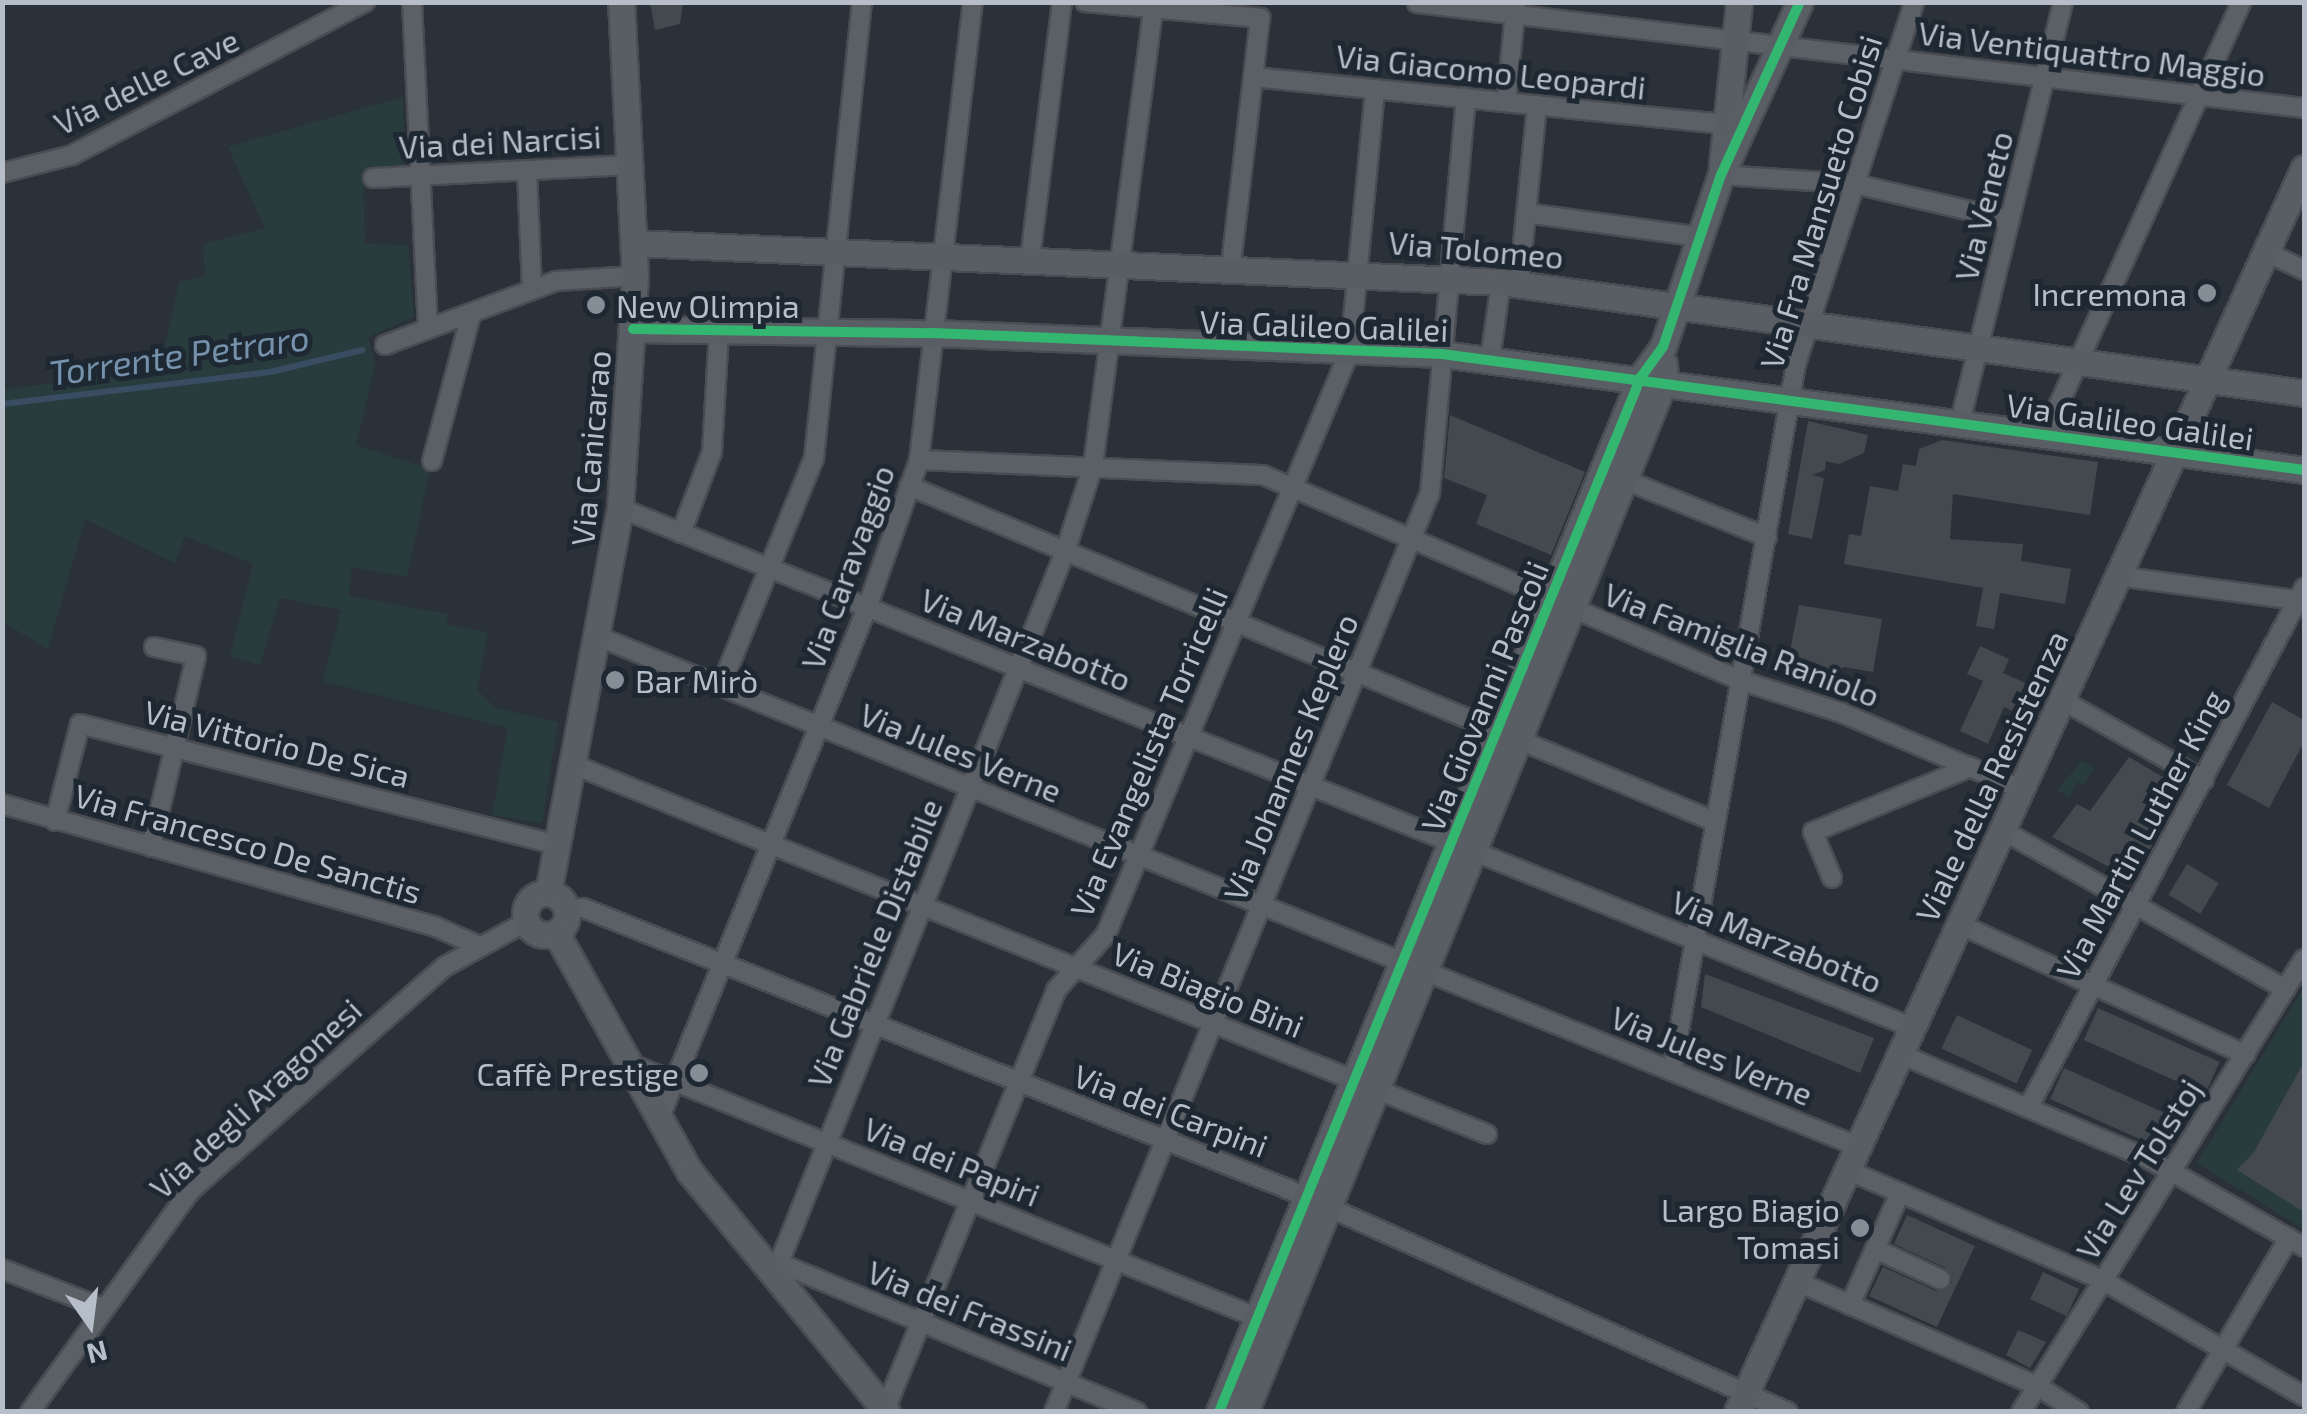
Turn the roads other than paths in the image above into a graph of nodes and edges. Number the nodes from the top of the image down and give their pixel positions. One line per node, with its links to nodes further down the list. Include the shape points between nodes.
1 (365, 2): 32 (street, Via delle Cave, via 72,154)
2 (412, 2): 34 (street)
3 (621, 2): 29 (street, Via Canicarao)
4 (862, 2): 41 (street)
5 (972, 2): 43 (street, Via Caravaggio)
6 (1062, 2): 44 (street)
7 (1085, 2): 14 (street)
8 (1417, 2): 15 (street, Via Ventiquattro Maggio)
9 (1739, 2): 16 (street)
10 (1800, 2): 17 (street, Via Giovanni Pascoli)
11 (1914, 2): 18 (street, Via Fra Mansueto Cobisi)
12 (2062, 2): 20 (street, Via Veneto)
13 (2241, 2): 22 (street)
14 (1154, 5): 19 (street, via 1260,18); 45 (street, Via Gabriele Distabile)
15 (1516, 8): 16 (street, Via Ventiquattro Maggio); 25 (street)
16 (1733, 41): 17 (street, Via Ventiquattro Maggio); 28 (street)
17 (1783, 46): 18 (street, Via Ventiquattro Maggio); 24 (street, Via Giovanni Pascoli)
18 (1896, 60): 20 (street, Via Ventiquattro Maggio); 36 (street, Via Fra Mansueto Cobisi)
19 (1253, 77): 21 (street, Via Giacomo Leopardi); 46 (street)
20 (2044, 78): 22 (street, Via Ventiquattro Maggio); 38 (street, Via Veneto)
21 (1375, 89): 23 (street, Via Giacomo Leopardi); 48 (street, Via Evangelista Torricelli)
22 (2200, 96): 27 (street, Via Ventiquattro Maggio); 67 (street)
23 (1466, 98): 25 (street, Via Giacomo Leopardi); 50 (street, Via Johannes Keplero)
24 (1758, 100): 28 (street, Via Giacomo Leopardi); 33 (street, Via Giovanni Pascoli)
25 (1506, 102): 26 (street, Via Giacomo Leopardi)
26 (1537, 105): 28 (street, Via Giacomo Leopardi); 37 (street)
27 (2304, 108)
28 (1725, 111): 33 (street)
29 (631, 164): 31 (street, Via dei Narcisi); 40 (street, Via Canicarao)
30 (2304, 168): 42 (street, Viale della Resistenza)
31 (527, 170): 34 (street, Via dei Narcisi); 52 (street)
32 (2, 173)
33 (1721, 175): 36 (street); 39 (street, Via Giovanni Pascoli)
34 (423, 176): 35 (street, Via dei Narcisi); 56 (street)
35 (373, 178)
36 (1854, 184): 38 (street); 55 (street, Via Fra Mansueto Cobisi)
37 (1526, 213): 39 (street); 51 (street)
38 (2010, 220): 63 (street, Via Veneto)
39 (1701, 237): 53 (street, Via Giovanni Pascoli)
40 (634, 242): 41 (street, Via Tolomeo); 49 (street, Via Canicarao)
41 (834, 249): 43 (street, Via Tolomeo); 59 (street)
42 (2266, 252): 47 (street); 69 (street, Viale della Resistenza)
43 (944, 255): 44 (street, Via Tolomeo); 60 (street, Via Caravaggio)
44 (1030, 259): 45 (street, Via Tolomeo)
45 (1117, 261): 46 (street, Via Tolomeo); 61 (street, Via Gabriele Distabile)
46 (1231, 266): 48 (street, Via Tolomeo)
47 (2304, 270)
48 (1356, 271): 50 (street, Via Tolomeo); 64 (street, Via Evangelista Torricelli)
49 (634, 276): 52 (street); 57 (street, Via Canicarao)
50 (1450, 278): 51 (street, Via Tolomeo); 65 (street, Via Johannes Keplero)
51 (1510, 283): 53 (street, Via Tolomeo); 66 (street)
52 (532, 289): 54 (street)
53 (1678, 302): 55 (street, Via Tolomeo); 68 (street, Via Giovanni Pascoli)
54 (471, 314): 56 (street); 76 (street)
55 (1809, 322): 63 (street, Via Tolomeo); 71 (street, Via Fra Mansueto Cobisi)
56 (428, 329): 62 (street)
57 (633, 329): 58 (street, Via Galileo Galilei); 82 (street, Via Canicarao)
58 (719, 330): 59 (street, Via Galileo Galilei); 83 (street, via 712,452)
59 (824, 331): 60 (street, Via Galileo Galilei); 87 (street, via 814,458)
60 (934, 333): 61 (street, Via Galileo Galilei); 75 (street, Via Caravaggio)
61 (1106, 342): 64 (street, Via Galileo Galilei); 77 (street, Via Gabriele Distabile)
62 (385, 344)
63 (1980, 346): 67 (street, Via Tolomeo); 72 (street, Via Veneto)
64 (1350, 350): 65 (street, Via Galileo Galilei); 81 (street, Via Evangelista Torricelli)
65 (1442, 354): 66 (street, Via Galileo Galilei); 85 (street, Via Johannes Keplero, via 1430,493)
66 (1490, 360): 68 (street, Via Galileo Galilei)
67 (2080, 360): 69 (street, Via Tolomeo); 73 (street)
68 (1653, 378): 71 (street, Via Galileo Galilei); 79 (street, Via Giovanni Pascoli); 90 (street, Via Giovanni Pascoli)
69 (2208, 380): 70 (street, Via Tolomeo); 74 (street, Viale della Resistenza)
70 (2304, 393)
71 (1792, 396): 72 (street, Via Galileo Galilei); 84 (street, Via Fra Mansueto Cobisi)
72 (1960, 422): 73 (street, Via Galileo Galilei)
73 (2045, 435): 74 (street, Via Galileo Galilei)
74 (2174, 454): 78 (street, Via Galileo Galilei); 88 (street, Viale della Resistenza)
75 (919, 460): 77 (street, Via Famiglia Raniolo); 80 (street, Via Caravaggio)
76 (432, 461)
77 (1093, 466): 81 (street, Via Famiglia Raniolo, via 1263,475); 86 (street, Via Gabriele Distabile)
78 (2304, 470)
79 (1625, 480): 84 (street); 90 (street, Via Giovanni Pascoli)
80 (909, 486): 86 (street); 91 (street, Via Caravaggio)
81 (1292, 491): 85 (street, Via Famiglia Raniolo); 92 (street, Via Evangelista Torricelli)
82 (620, 508): 83 (street, Via Marzabotto); 93 (street, Via Canicarao)
83 (680, 533): 87 (street, Via Marzabotto)
84 (1767, 538): 97 (street, Via Fra Mansueto Cobisi)
85 (1411, 541): 90 (street, Via Famiglia Raniolo); 96 (street, Via Johannes Keplero)
86 (1065, 552): 92 (street); 95 (street, Via Gabriele Distabile)
87 (767, 568): 91 (street, Via Marzabotto); 98 (street)
88 (2118, 576): 89 (street); 99 (street, Viale della Resistenza)
89 (2302, 596): 106 (street, Via Martin Luther King)
90 (1561, 606): 97 (street, Via Famiglia Raniolo); 101 (street, Via Giovanni Pascoli)
91 (867, 608): 95 (street, Via Marzabotto); 100 (street, Via Caravaggio)
92 (1237, 622): 96 (street); 102 (street, Via Evangelista Torricelli)
93 (599, 637): 98 (street, Via Jules Verne); 104 (street, Via Canicarao)
94 (154, 647): 103 (street, via 196,656)
95 (1018, 667): 102 (street, Via Marzabotto); 107 (street, Via Gabriele Distabile)
96 (1358, 672): 101 (street); 108 (street, Via Johannes Keplero)
97 (1742, 681): 105 (street, Via Famiglia Raniolo); 112 (street, Via Fra Mansueto Cobisi)
98 (721, 686): 100 (street, Via Jules Verne)
99 (2062, 700): 106 (street); 109 (street, Viale della Resistenza)
100 (818, 727): 107 (street, Via Jules Verne); 115 (street, Via Caravaggio)
101 (1508, 735): 112 (street); 117 (street, Via Giovanni Pascoli)
102 (1190, 738): 108 (street, Via Marzabotto); 118 (street, Via Evangelista Torricelli)
103 (174, 748): 111 (street, Via Vittorio De Sica, via 80,724); 114 (street, Via Vittorio De Sica); 116 (street)
104 (572, 764): 114 (street, Via Canicarao); 115 (street, Via Biagio Bini)
105 (1970, 766): 109 (street, Via Famiglia Raniolo); 119 (street, via 1813,832)
106 (2204, 780): 121 (street, Via Martin Luther King)
107 (968, 786): 118 (street, Via Jules Verne); 122 (street, Via Gabriele Distabile)
108 (1311, 786): 117 (street, Via Marzabotto); 120 (street, Via Johannes Keplero)
109 (2021, 789): 113 (street, Viale della Resistenza)
110 (2, 804): 111 (street, Via Francesco De Sanctis)
111 (55, 820): 116 (street, Via Francesco De Sanctis)
112 (1716, 822): 126 (street, Via Fra Mansueto Cobisi)
113 (2002, 830): 121 (street); 125 (street, Viale della Resistenza)
114 (555, 844): 123 (street, Via Canicarao)
115 (770, 844): 122 (street, Via Biagio Bini); 129 (street, Via Caravaggio)
116 (151, 847): 127 (street, Via Francesco De Sanctis, via 436,927)
117 (1462, 847): 126 (street, Via Marzabotto); 131 (street, Via Giovanni Pascoli)
118 (1138, 855): 120 (street, Via Jules Verne); 130 (street, Via Evangelista Torricelli, via 1106,934)
119 (1832, 878)
120 (1262, 904): 131 (street, Via Jules Verne); 134 (street, Via Johannes Keplero)
121 (2135, 904): 132 (street, Via Martin Luther King); 133 (street)
122 (922, 905): 130 (street, Via Biagio Bini); 135 (street, Via Gabriele Distabile)
123 (557, 912): 124 (street, via 538,934); 124 (street, via 526,905); 129 (street, Via dei Carpini, via 583,908); 139 (street)
124 (526, 922): 127 (street, Via degli Aragonesi)
125 (1959, 924): 132 (street); 136 (street, Viale della Resistenza)
126 (1695, 941): 136 (street, Via Marzabotto); 140 (street, Via Fra Mansueto Cobisi)
127 (475, 944): 163 (street, Via degli Aragonesi, via 190,1191)
128 (2304, 958): 133 (street, Via Lev Tolstoj)
129 (721, 965): 135 (street, Via dei Carpini); 141 (street, Via Caravaggio)
130 (1073, 966): 134 (street, Via Biagio Bini); 142 (street, Via Evangelista Torricelli, via 1056,990)
131 (1414, 966): 140 (street, Via Jules Verne); 143 (street, Via Giovanni Pascoli)
132 (2093, 985): 138 (street); 144 (street, Via Martin Luther King)
133 (2285, 988): 138 (street, Via Lev Tolstoj)
134 (1212, 1023): 143 (street, Via Biagio Bini); 147 (street, Via Johannes Keplero)
135 (874, 1026): 142 (street, Via dei Carpini); 148 (street, Via Gabriele Distabile)
136 (1911, 1027): 137 (street, Viale della Resistenza)
137 (1900, 1054): 144 (street); 149 (street, Viale della Resistenza)
138 (2246, 1056): 150 (street, Via Lev Tolstoj)
139 (624, 1061): 141 (street, Via dei Papiri); 145 (street)
140 (1672, 1071): 149 (street, Via Jules Verne)
141 (673, 1081): 145 (street, Via Caravaggio); 148 (street, Via dei Papiri)
142 (1018, 1082): 147 (street, Via dei Carpini); 152 (street, Via Evangelista Torricelli)
143 (1365, 1085): 146 (street, Via Biagio Bini); 153 (street, Via Giovanni Pascoli)
144 (2028, 1108): 150 (street)
145 (658, 1123): 157 (street, via 718,1211)
146 (1487, 1134)
147 (1164, 1139): 153 (street, Via dei Carpini); 156 (street, Via Johannes Keplero)
148 (826, 1143): 152 (street, Via dei Papiri); 157 (street, Via Gabriele Distabile)
149 (1852, 1158): 151 (street, Via Jules Verne); 161 (street, Viale della Resistenza)
150 (2170, 1171): 154 (street); 160 (street, Via Lev Tolstoj)
151 (1900, 1194): 155 (street); 160 (street, Via Jules Verne)
152 (970, 1201): 156 (street, Via dei Papiri); 164 (street, Via Evangelista Torricelli)
153 (1318, 1201): 165 (street, Via Giovanni Pascoli); 170 (street, Via dei Carpini)
154 (2297, 1243): 166 (street)
155 (1876, 1249): 159 (street); 162 (street)
156 (1115, 1259): 165 (street, Via dei Papiri); 167 (street, Via Johannes Keplero)
157 (775, 1267): 164 (street, Via dei Frassini); 171 (street)
158 (2, 1269): 163 (street)
159 (1940, 1278)
160 (2102, 1280): 166 (street, Via Jules Verne); 168 (street, Via Lev Tolstoj)
161 (1796, 1281): 162 (street); 170 (street, Viale della Resistenza)
162 (1850, 1305): 168 (street)
163 (100, 1308): 172 (street, Via degli Aragonesi)
164 (921, 1322): 167 (street, Via dei Frassini); 171 (street, Via Evangelista Torricelli)
165 (1268, 1322): 175 (street, Via Giovanni Pascoli); 176 (street, Via Giovanni Pascoli)
166 (2223, 1350): 169 (street, Via Jules Verne); 180 (street)
167 (1066, 1382): 173 (street, Via Johannes Keplero); 174 (street, Via dei Frassini)
168 (2037, 1386): 178 (street, Via Lev Tolstoj); 179 (street)
169 (2304, 1396)
170 (1741, 1402): 177 (street, Via dei Carpini)
171 (886, 1411)
172 (30, 1412)
173 (1054, 1412)
174 (1137, 1412)
175 (1219, 1412)
176 (1245, 1412)
177 (1788, 1412)
178 (2021, 1412)
179 (2079, 1412)
180 (2186, 1412)

